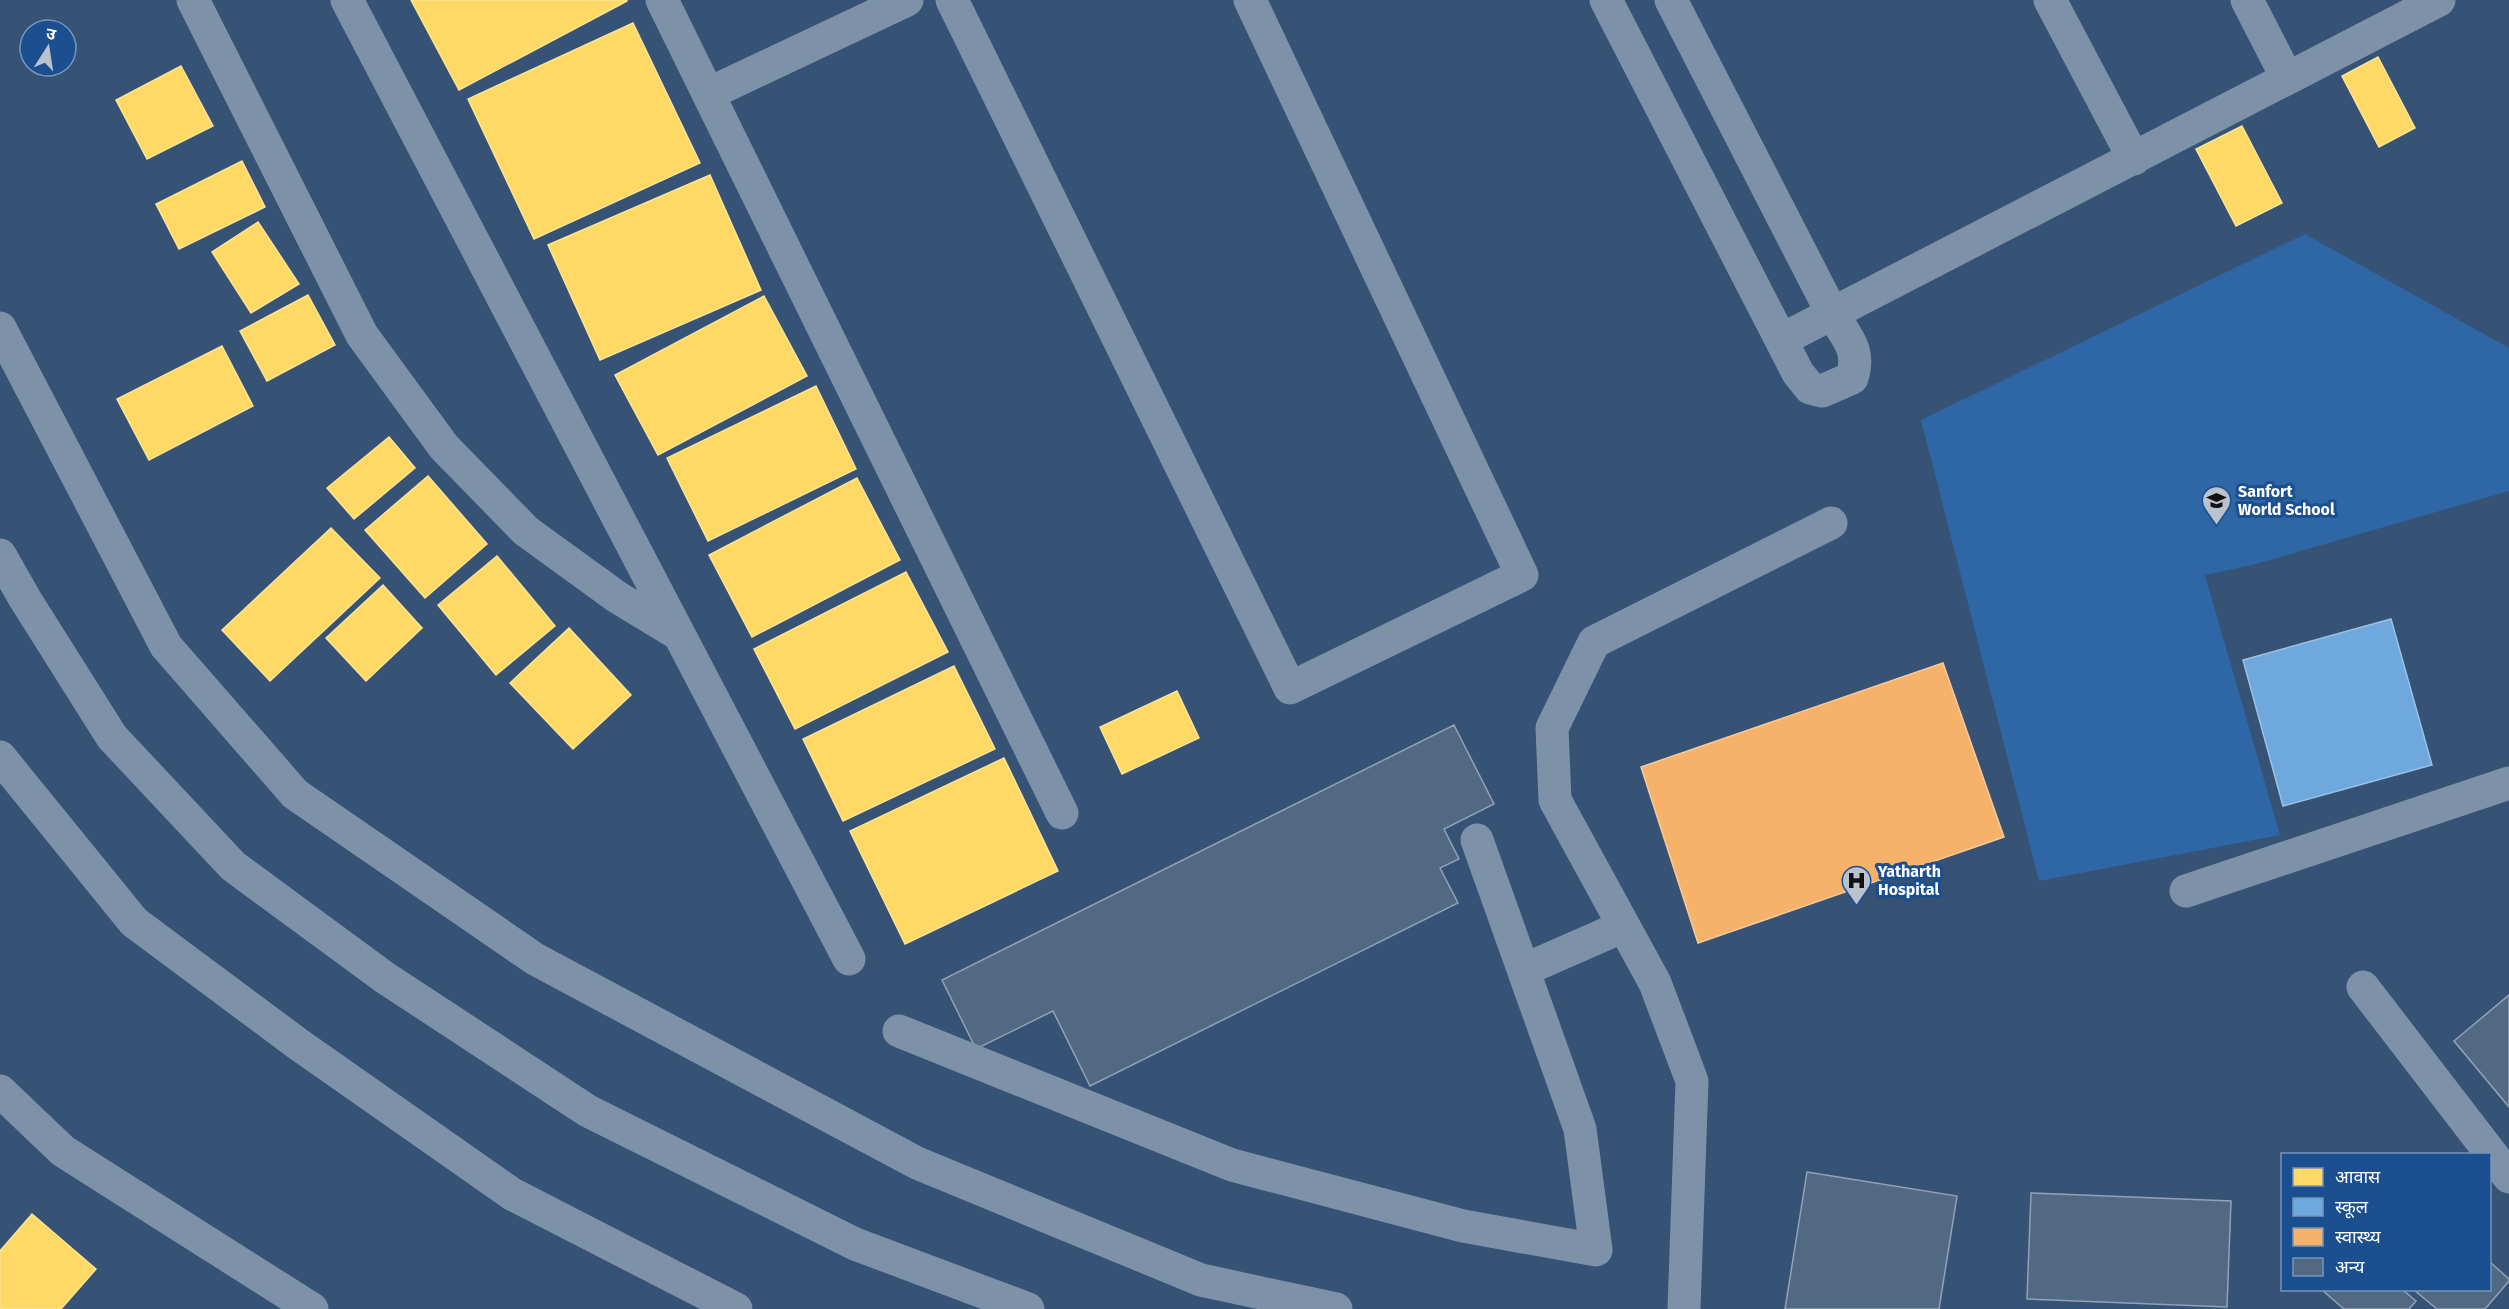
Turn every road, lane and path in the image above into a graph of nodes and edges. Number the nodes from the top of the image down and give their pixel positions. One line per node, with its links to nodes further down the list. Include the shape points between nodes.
1 (193, 0): 20 (street, via 362,336 444,447 526,531 617,597)
2 (347, 0): 20 (street)
3 (662, 0): 13 (street)
4 (907, 0): 13 (street)
5 (952, 0): 6 (street, via 1290,688 1522,576)
6 (1250, 0)
7 (1606, 0): 17 (street)
8 (1671, 0): 15 (street)
9 (2050, 0): 14 (street)
10 (2247, 0): 12 (street)
11 (2439, 0): 12 (street)
12 (2287, 78): 14 (street)
13 (708, 94): 23 (street)
14 (2134, 159): 15 (street)
15 (1833, 315): 17 (street); 17 (street, via 1854,349 1857,363 1852,378 1822,391 1810,388)
16 (0, 328): 39 (street, via 166,646 295,794 535,959 917,1163 1201,1280)
17 (1781, 340)
18 (1831, 523): 26 (street, via 1594,642 1552,728 1555,800)
19 (0, 555): 35 (street, via 112,736 233,866 384,977 588,1112 855,1244)
20 (678, 634): 27 (street)
21 (0, 757): 37 (street, via 134,922 298,1044 512,1194)
22 (2509, 783): 25 (street)
23 (1062, 813)
24 (1477, 840): 28 (street)
25 (2186, 891)
26 (1624, 926): 28 (street); 40 (street, via 1655,983 1692,1081)
27 (849, 959)
28 (1524, 970): 30 (street, via 1580,1129 1596,1250 1462,1226 1232,1165)
29 (2363, 987): 32 (street)
30 (899, 1031)
31 (0, 1091): 36 (street, via 63,1151)
32 (2491, 1153)
33 (2491, 1154): 34 (street)
34 (2509, 1177)
35 (988, 1302): 38 (street)
36 (312, 1309)
37 (736, 1309)
38 (1028, 1309)
39 (1336, 1309)
40 (1684, 1309)

